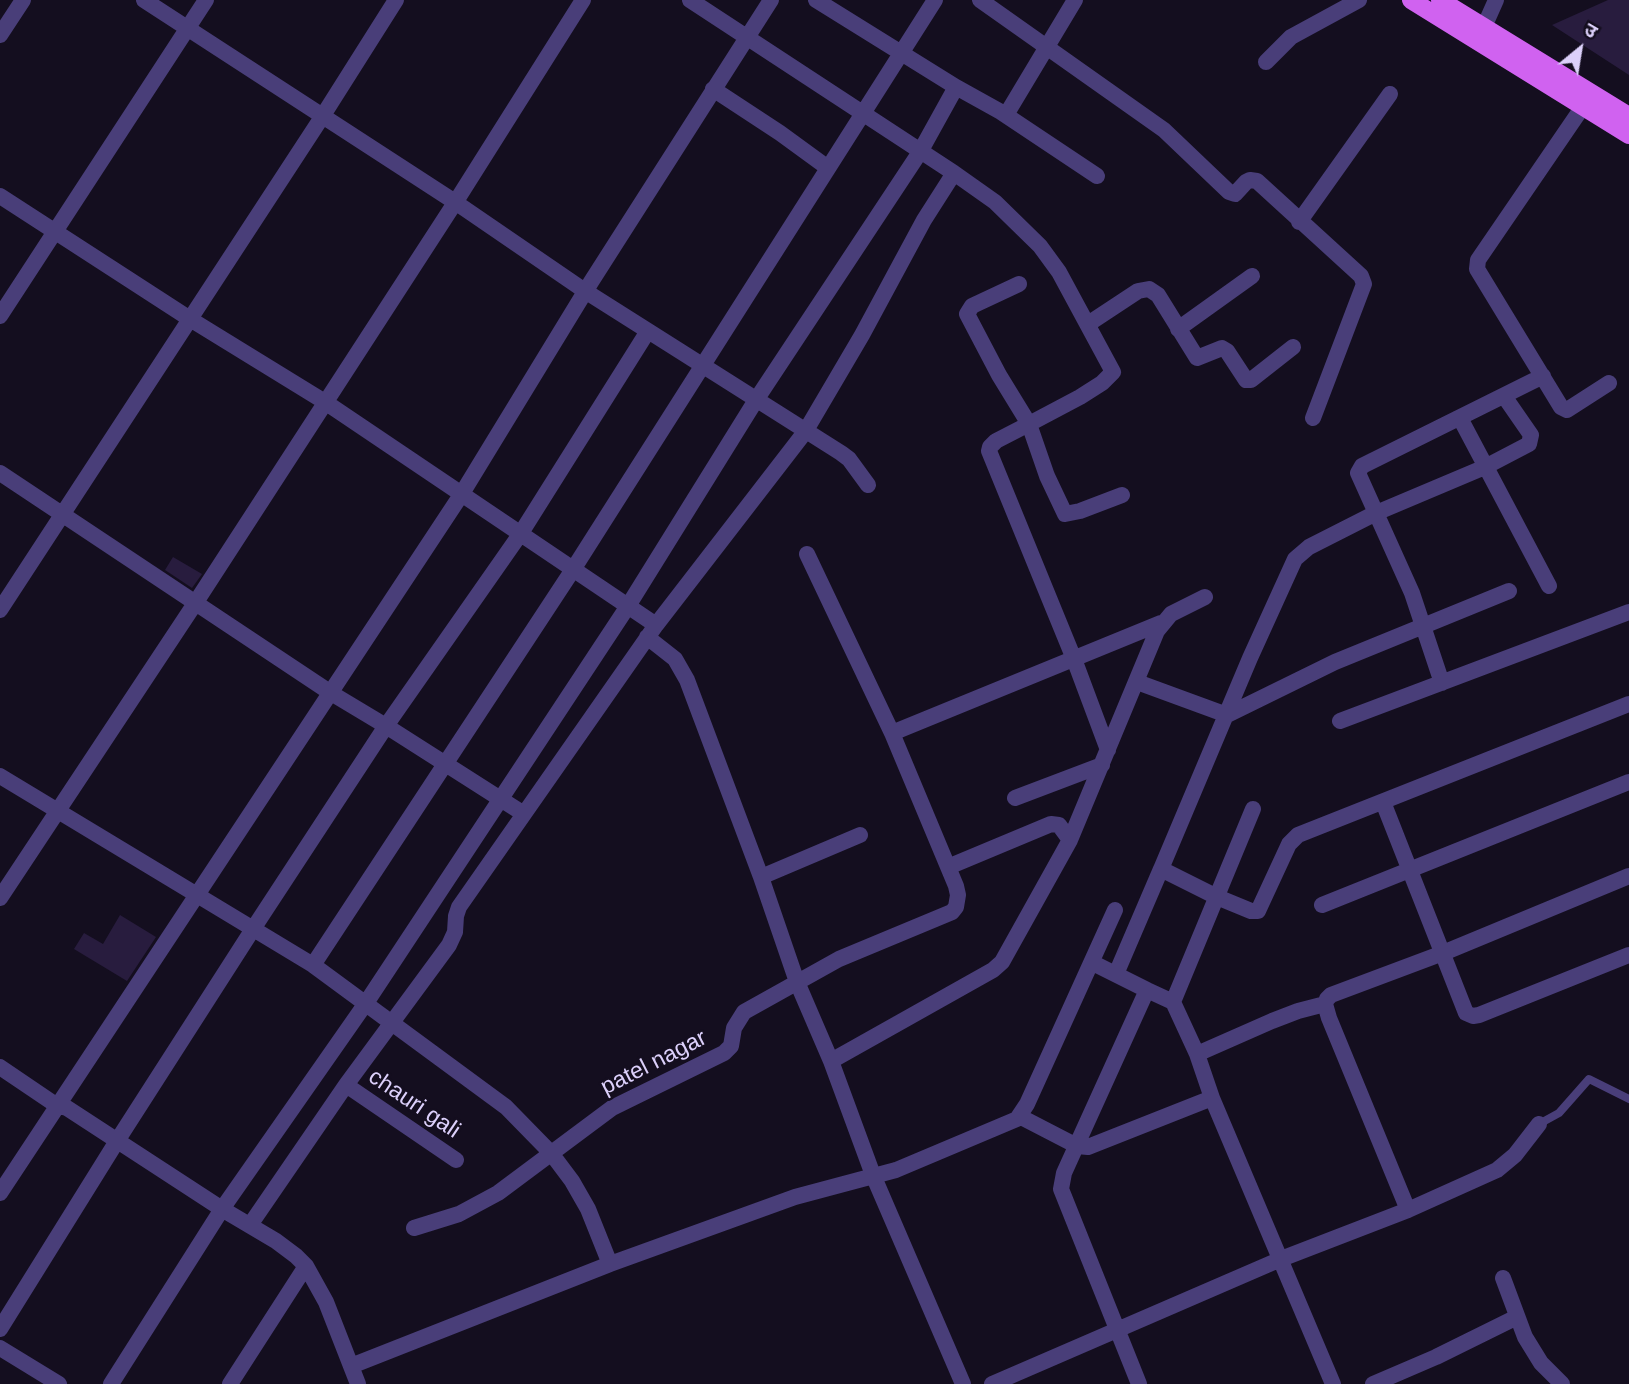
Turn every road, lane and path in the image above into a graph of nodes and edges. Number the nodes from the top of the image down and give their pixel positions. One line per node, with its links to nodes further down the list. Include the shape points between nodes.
1 (23, 0): 18 (street)
2 (144, 0): 16 (street)
3 (205, 0): 16 (street)
4 (396, 0): 30 (street)
5 (691, 0): 19 (street)
6 (771, 0): 19 (street)
7 (816, 0): 21 (street)
8 (935, 0): 21 (street)
9 (980, 0): 20 (street)
10 (1075, 0): 20 (street)
11 (1359, 0): 22 (street, via 1291,37)
12 (1411, 0): 17 (main road)
13 (1440, 0): 17 (main road)
14 (1496, 0): 17 (street)
15 (577, 2): 37 (street)
16 (187, 28): 30 (street); 39 (street)
17 (1481, 33): 26 (main road); 29 (main road)
18 (0, 34)
19 (747, 36): 24 (street); 27 (street)
20 (1046, 48): 28 (street); 38 (street, via 1164,130 1229,192 1235,194 1253,180)
21 (901, 54): 23 (street); 27 (street)
22 (1266, 62)
23 (956, 87): 28 (street); 32 (street)
24 (713, 89): 33 (street); 42 (street)
25 (1390, 94): 38 (street)
26 (1584, 105): 31 (main road); 50 (street, via 1477,265)
27 (862, 114): 32 (street); 33 (street)
28 (1006, 115): 35 (street)
29 (1629, 116)
30 (322, 117): 37 (street); 44 (street)
31 (1629, 135)
32 (920, 152): 34 (street); 53 (street)
33 (828, 168): 49 (street)
34 (954, 173): 45 (street, via 995,202 1040,246); 58 (street)
35 (1097, 176)
36 (0, 196): 39 (street)
37 (455, 202): 42 (street); 54 (street)
38 (1299, 222): 55 (street, via 1361,276 1364,284)
39 (55, 232): 43 (street); 44 (street)
40 (1252, 276): 46 (street)
41 (1019, 284): 57 (street, via 972,306 967,314)
42 (585, 291): 47 (street); 62 (street)
43 (0, 316)
44 (190, 319): 54 (street); 65 (street)
45 (1088, 324): 46 (street, via 1149,289 1158,295); 57 (street, via 1113,370 1111,376)
46 (1178, 329): 48 (street, via 1198,358 1217,349 1227,351 1246,380)
47 (648, 331): 49 (street); 66 (street)
48 (1293, 347)
49 (703, 367): 53 (street); 68 (street)
50 (1543, 376): 51 (street, via 1558,404 1567,410); 52 (street)
51 (1609, 383)
52 (1504, 396): 56 (street); 59 (street, via 1532,438 1529,444)
53 (756, 400): 58 (street); 73 (street)
54 (325, 402): 62 (street); 72 (street)
55 (1313, 418)
56 (1460, 418): 59 (street); 64 (street, via 1362,466 1358,477)
57 (1029, 424): 63 (street, via 1065,514); 79 (street, via 993,443 989,451)
58 (805, 432): 61 (street, via 849,459); 78 (street)
59 (1485, 467): 64 (street); 69 (street)
60 (0, 473): 65 (street)
61 (868, 485)
62 (461, 495): 66 (street); 82 (street)
63 (1122, 495)
64 (1376, 513): 77 (street); 84 (street, via 1299,554)
65 (63, 516): 72 (street); 74 (street)
66 (520, 533): 68 (street); 86 (street)
67 (807, 554): 87 (street, patel nagar)
68 (574, 568): 73 (street); 89 (street)
69 (1549, 586)
70 (1509, 591): 77 (street)
71 (1205, 597): 76 (street)
72 (196, 602): 82 (street); 96 (street)
73 (628, 606): 78 (street); 93 (street)
74 (0, 610)
75 (1629, 612): 81 (street)
76 (1161, 623): 79 (street); 80 (street)
77 (1423, 626): 81 (street); 84 (street, via 1335,662)
78 (652, 631): 97 (street); 104 (street, via 687,680)
79 (1074, 659): 87 (street); 88 (street)
80 (1137, 682): 84 (street); 88 (street)
81 (1443, 683): 85 (street)
82 (331, 693): 86 (street); 105 (street)
83 (1629, 704): 94 (street)
84 (1227, 715): 101 (street)
85 (1340, 721)
86 (386, 726): 89 (street); 110 (street)
87 (892, 733): 100 (street, patel nagar)
88 (1105, 757): 92 (street); 99 (street)
89 (445, 764): 93 (street); 114 (street)
90 (0, 776): 96 (street)
91 (1629, 782): 102 (street)
92 (1015, 798)
93 (501, 799): 97 (street); 119 (street)
94 (1383, 802): 102 (street); 106 (street, via 1293,840 1258,911)
95 (1253, 809): 106 (street)
96 (56, 812): 105 (street); 107 (street)
97 (524, 814): 121 (street, via 459,907 449,945)
98 (860, 835): 104 (street)
99 (1070, 840): 100 (street, via 1059,825 1051,824); 123 (street, via 1002,962)
100 (948, 867): 116 (street, patel nagar, via 958,895 952,912 839,959)
101 (1161, 869): 106 (street); 115 (street)
102 (1410, 870): 108 (street); 111 (street)
103 (1629, 876): 111 (street)
104 (761, 877): 116 (street)
105 (197, 894): 110 (street); 128 (street)
106 (1217, 897): 118 (street)
107 (0, 898)
108 (1322, 905)
109 (1115, 909): 113 (street)
110 (253, 929): 114 (street); 131 (street)
111 (1443, 953): 112 (street, via 1462,1008 1473,1016); 120 (street, via 1331,995)
112 (1629, 955)
113 (1093, 963): 115 (street); 129 (street)
114 (313, 965): 119 (street)
115 (1116, 974): 117 (street)
116 (797, 982): 123 (street); 133 (street, patel nagar, via 739,1016 732,1046 724,1054 612,1108)
117 (1147, 990): 118 (street); 132 (street)
118 (1173, 1002): 122 (street)
119 (366, 1003): 121 (street); 137 (street)
120 (1325, 1004): 122 (street); 138 (street)
121 (393, 1022): 125 (street); 133 (street, via 506,1107)
122 (1197, 1054): 126 (street)
123 (831, 1061): 135 (street)
124 (0, 1068): 128 (street)
125 (346, 1085): 134 (street, chauri gali); 139 (street)
126 (1212, 1098): 132 (street, via 1101,1143); 141 (street)
127 (1629, 1099): 130 (lane, via 1589,1079 1559,1113)
128 (56, 1105): 131 (street); 136 (street)
129 (1019, 1116): 132 (street); 135 (street, via 896,1170)
130 (1539, 1124): 138 (street, via 1507,1164)
131 (117, 1141): 137 (street); 146 (street)
132 (1077, 1146): 147 (street, via 1061,1189)
133 (551, 1153): 140 (street, via 498,1194 459,1214); 142 (street, via 588,1209)
134 (456, 1160)
135 (873, 1175): 142 (street, via 795,1197); 154 (street)
136 (0, 1193)
137 (222, 1209): 139 (street); 151 (street)
138 (1408, 1210): 141 (street)
139 (250, 1225): 143 (street)
140 (414, 1228)
141 (1281, 1259): 147 (street); 157 (street)
142 (610, 1264): 149 (street)
143 (306, 1266): 149 (street); 152 (street)
144 (1503, 1278): 145 (street)
145 (1517, 1317): 158 (street); 159 (street, via 1541,1363)
146 (0, 1329)
147 (1119, 1331): 155 (street); 156 (street)
148 (0, 1348): 150 (street)
149 (351, 1366): 153 (street)
150 (59, 1384)
151 (111, 1384)
152 (230, 1384)
153 (358, 1384)
154 (963, 1384)
155 (992, 1384)
156 (1139, 1384)
157 (1333, 1384)
158 (1373, 1384)
159 (1562, 1384)

